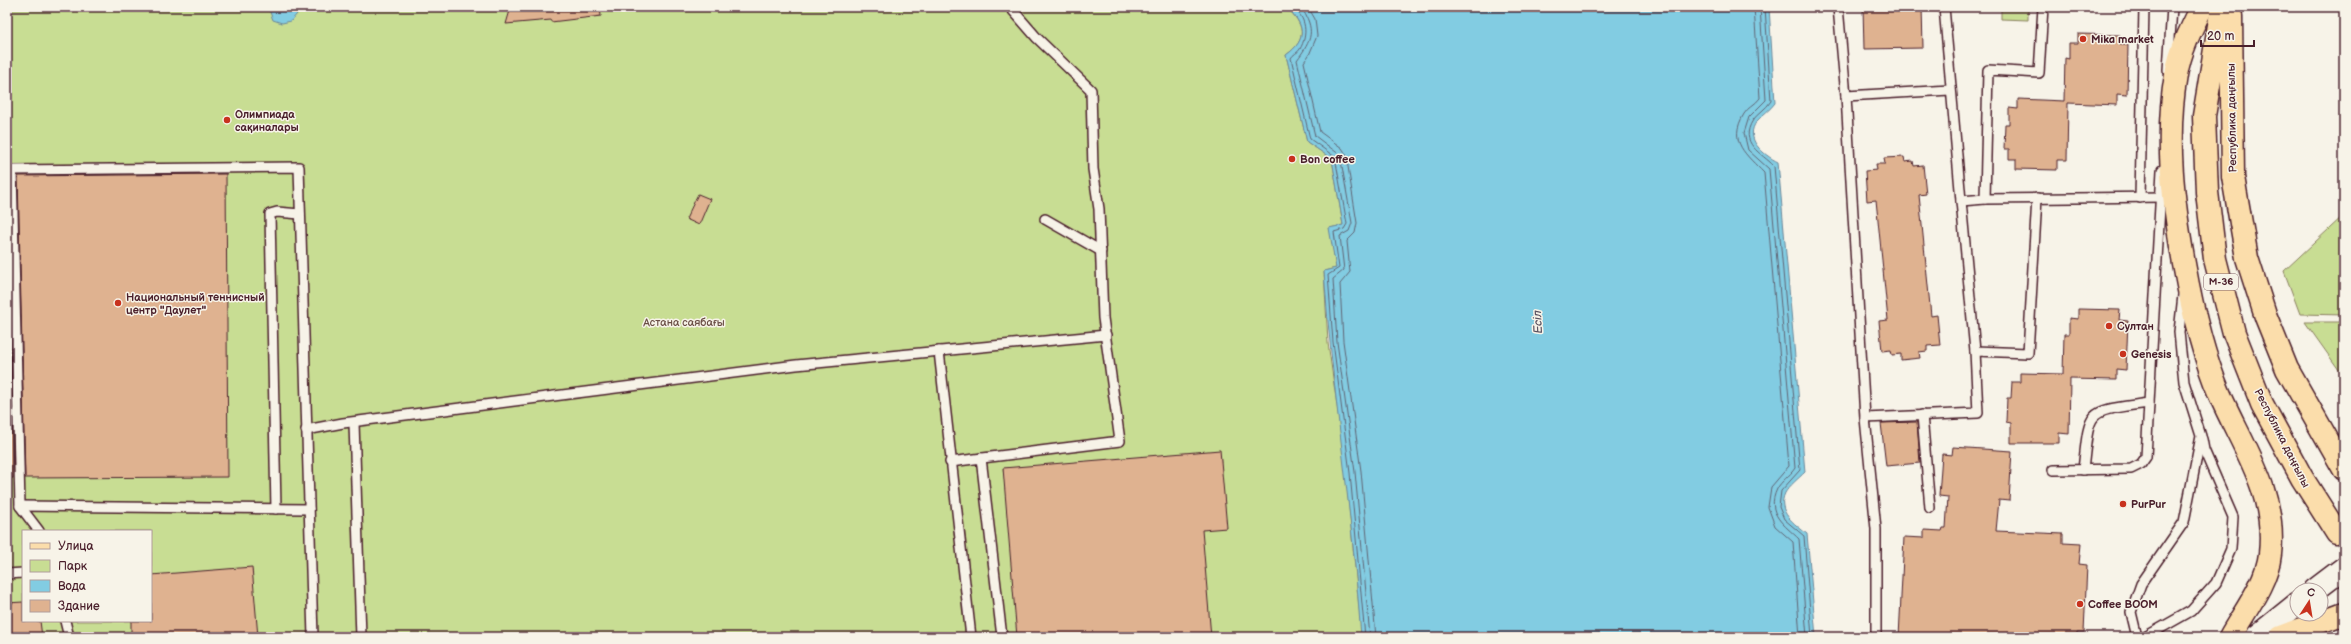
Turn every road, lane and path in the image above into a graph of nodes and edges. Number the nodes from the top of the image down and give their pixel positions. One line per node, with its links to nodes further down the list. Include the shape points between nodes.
1 (1010, 7): 19 (lane, via 1037,38 1091,90 1093,169 1100,209)
2 (1838, 7): 11 (lane)
3 (1944, 7): 10 (lane)
4 (2043, 7): 15 (lane, via 2039,73 1988,70)
5 (2144, 7): 14 (lane)
6 (2172, 7): 12 (lane)
7 (2202, 7): 12 (main road, via 2187,36 2176,75)
8 (2222, 7): 42 (main road, Республика даңғылы / M-36, via 2204,116 2207,192 2215,259 2234,333 2262,404 2302,478)
9 (2231, 7): 34 (main road, Республика даңғылы / M-36, via 2233,177 2247,258 2266,317 2287,369)
10 (1950, 90): 11 (lane); 16 (lane)
11 (1846, 96): 28 (lane)
12 (2167, 196): 14 (lane); 20 (main road); 26 (lane)
13 (2037, 198): 14 (lane); 15 (lane); 25 (lane, via 2028,353)
14 (2140, 198)
15 (1985, 199): 16 (lane)
16 (1961, 201): 25 (lane)
17 (300, 214): 21 (lane, via 300,166 12,170); 30 (lane); 39 (lane, via 270,214)
18 (1045, 219): 19 (lane)
19 (1101, 251): 23 (lane)
20 (2186, 278): 31 (lane, via 2179,322 2184,382); 62 (main road, via 2205,358 2231,421 2255,468 2269,506 2270,555 2266,572)
21 (17, 297): 22 (lane); 37 (lane)
22 (7, 298)
23 (1106, 335): 24 (lane); 32 (lane, via 1120,441)
24 (939, 351): 29 (lane, via 796,364); 33 (lane)
25 (1975, 351): 27 (lane, via 1978,413)
26 (2149, 403): 36 (lane, via 2100,410 2092,417 2087,429); 36 (lane, via 2146,457 2141,464 2131,469)
27 (1922, 415): 28 (lane); 38 (lane)
28 (1865, 418): 59 (lane, via 1876,530)
29 (354, 423): 30 (lane); 56 (lane)
30 (306, 430): 40 (lane)
31 (2201, 436): 60 (lane, via 2184,522 2141,584 2131,612); 61 (lane, via 2204,450 2233,517 2230,549 2216,583 2191,611)
32 (981, 458): 33 (lane); 58 (lane)
33 (950, 462): 57 (lane)
34 (2344, 469)
35 (2053, 470): 36 (lane)
36 (2083, 470)
37 (20, 506): 39 (lane); 41 (lane)
38 (1930, 508)
39 (276, 509): 40 (lane)
40 (309, 509): 55 (lane)
41 (38, 530)
42 (2337, 533)
43 (2344, 568): 46 (main road)
44 (22, 573): 45 (lane)
45 (7, 574)
46 (2325, 582)
47 (2344, 582): 48 (main road)
48 (2329, 592)
49 (2289, 610): 63 (main road)
50 (2344, 613): 65 (main road)
51 (2289, 618): 64 (main road)
52 (65, 622): 54 (lane)
53 (2344, 623): 66 (main road)
54 (69, 637)
55 (312, 637)
56 (361, 637)
57 (971, 637)
58 (1002, 637)
59 (1876, 637)
60 (2137, 637)
61 (2145, 637)
62 (2230, 637)
63 (2256, 637)
64 (2261, 637)
65 (2281, 637)
66 (2325, 637)

